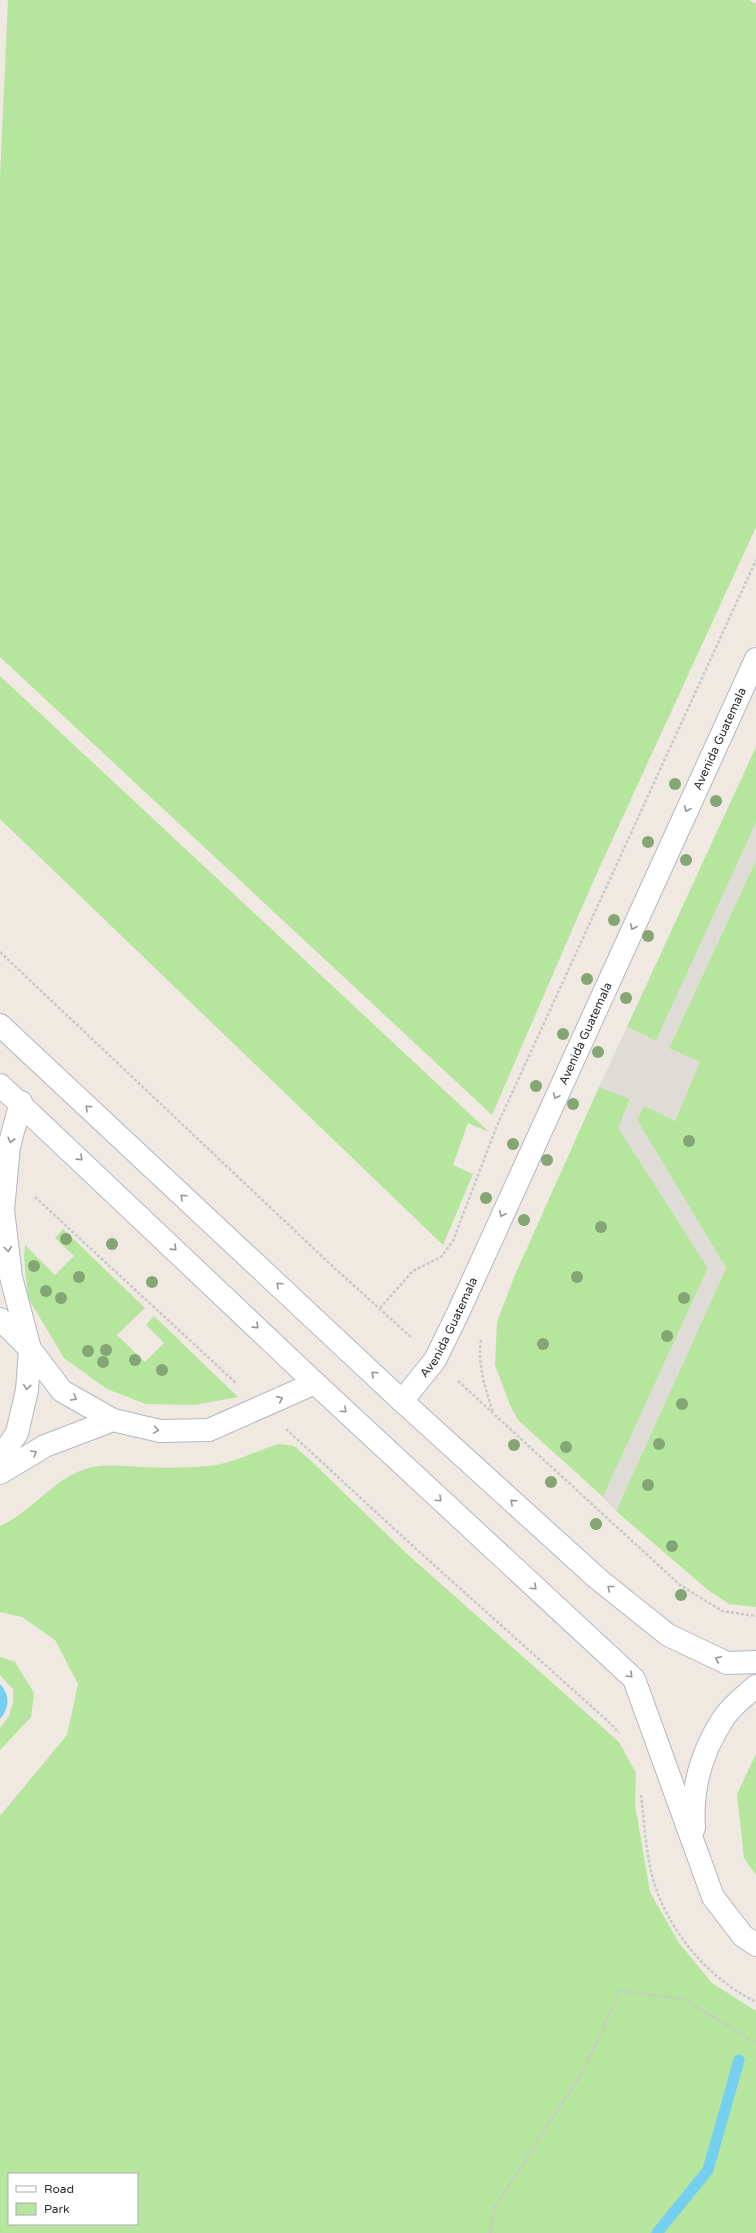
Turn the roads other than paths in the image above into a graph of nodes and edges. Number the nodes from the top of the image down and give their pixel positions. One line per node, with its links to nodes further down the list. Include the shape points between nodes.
1 (756, 659): 9 (main road, Avenida Guatemala, one-way to 9, via 458,1313 435,1360)
2 (0, 1025): 9 (main road, one-way to 2)
3 (0, 1085): 4 (main road)
4 (21, 1102): 5 (main road, one-way to 5, via 9,1146); 8 (main road, one-way to 8)
5 (2, 1213): 7 (main road, one-way to 7, via 11,1278)
6 (0, 1319): 7 (main road)
7 (30, 1348): 10 (main road, one-way to 10, via 62,1391); 11 (main road, one-way to 11, via 28,1390 17,1433)
8 (316, 1383): 10 (main road, one-way to 8, via 160,1431 208,1430); 15 (main road, one-way to 15, via 634,1679)
9 (402, 1401): 13 (main road, one-way to 9, via 727,1663 668,1635 598,1579)
10 (112, 1420): 12 (main road, one-way to 10, via 45,1446)
11 (0, 1458)
12 (0, 1473)
13 (756, 1662)
14 (756, 1686): 15 (main road, via 726,1715 703,1757 692,1804)
15 (695, 1851): 16 (main road, via 713,1897 743,1936)
16 (756, 1946)

